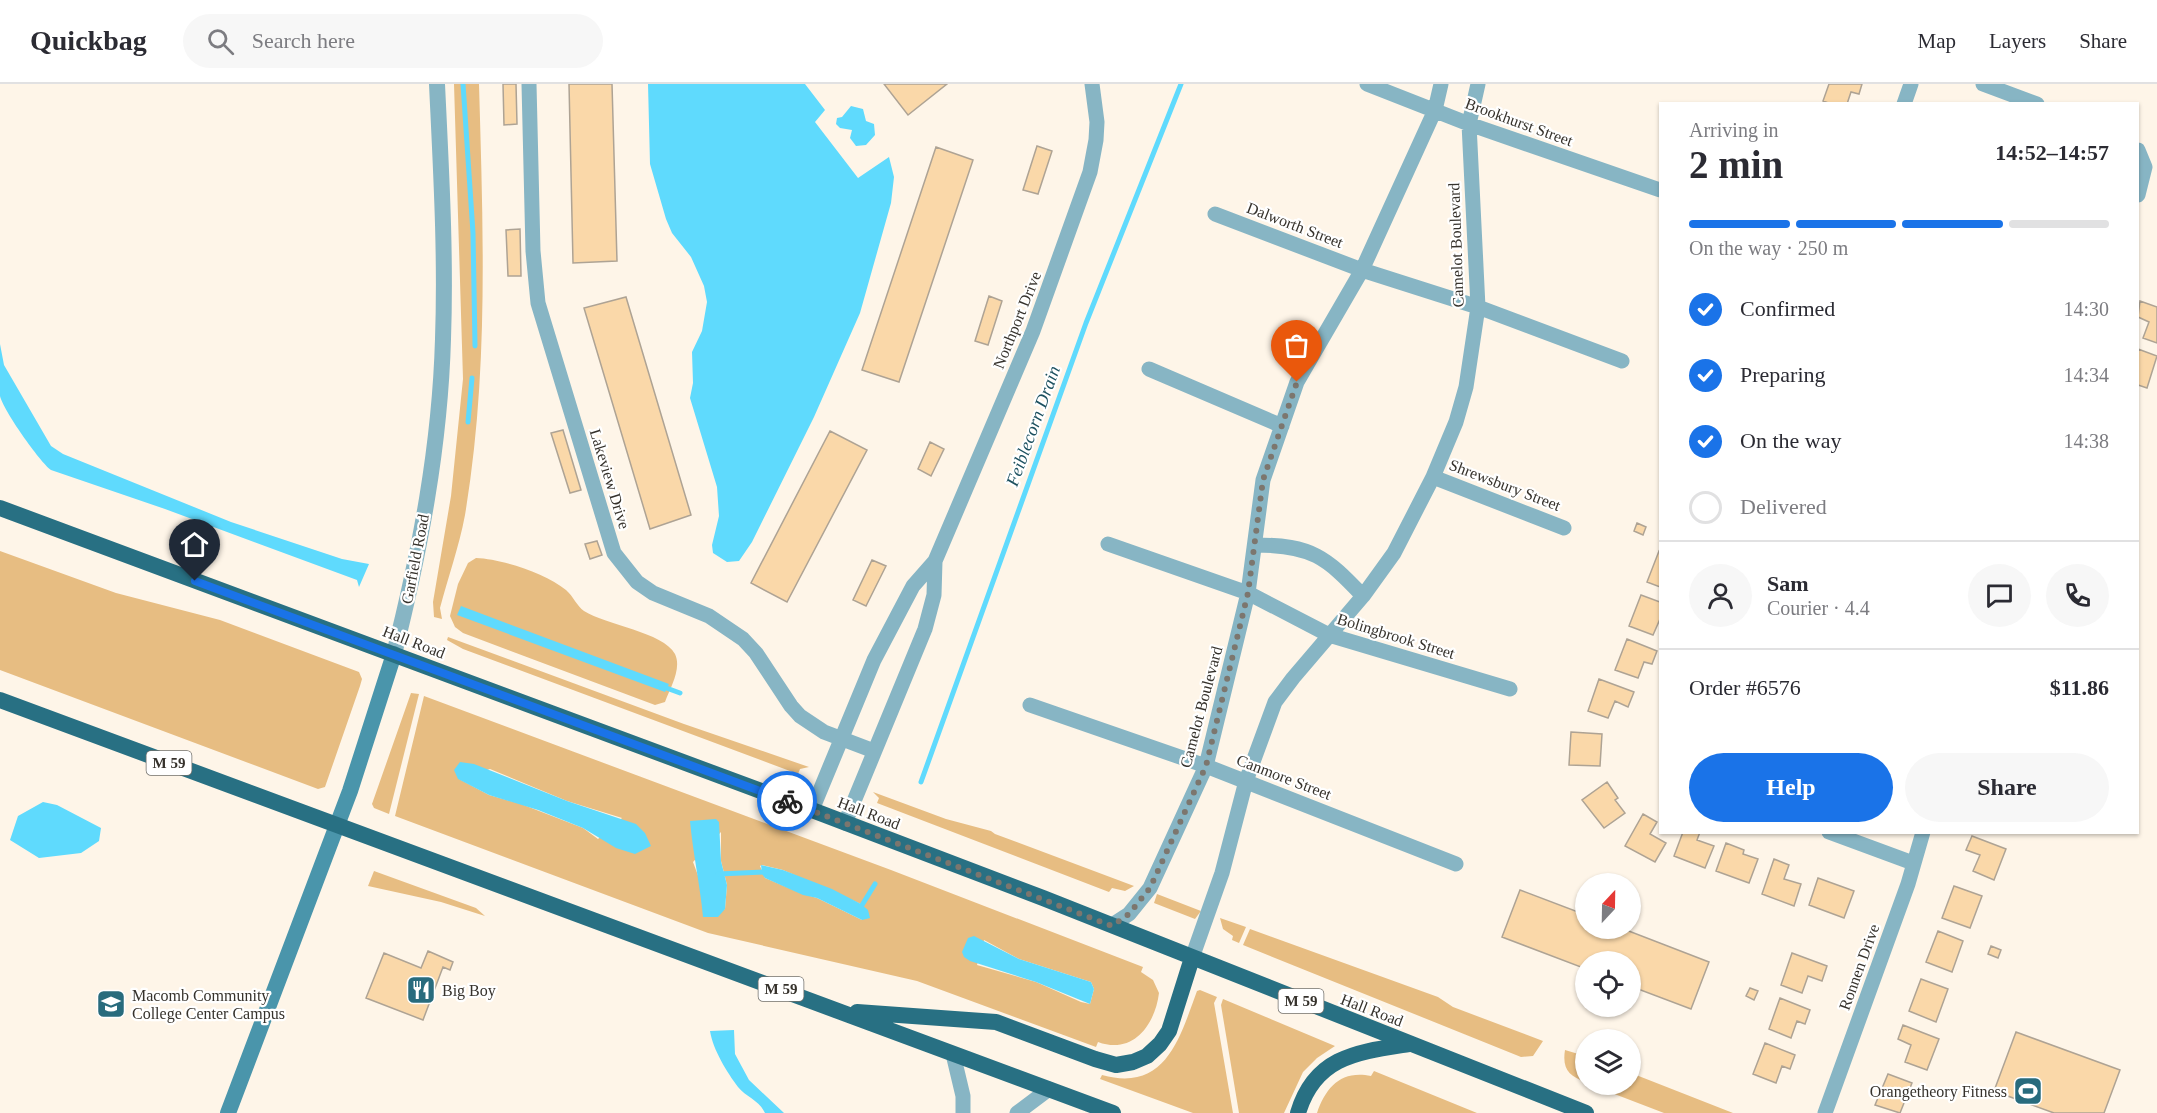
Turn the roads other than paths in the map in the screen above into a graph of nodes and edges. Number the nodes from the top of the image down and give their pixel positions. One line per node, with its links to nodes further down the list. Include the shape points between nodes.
1 (437, 84): 31 (street, Garfield Road, via 444,245 441,376 419,548)
2 (529, 84): 35 (street, Lakeview Drive, via 538,303 614,554 637,582 653,593 709,616 743,639 800,716)
3 (1092, 84): 27 (street, Northport Drive, via 1097,122 1090,172 1033,331)
4 (1367, 84): 11 (street, Brookhurst Street)
5 (1441, 84): 11 (street, Camelot Boulevard)
6 (1478, 84): 12 (street, Camelot Boulevard)
7 (1911, 84): 9 (street)
8 (1983, 84): 10 (street)
9 (1905, 102)
10 (2032, 102)
11 (1434, 110): 12 (street, Brookhurst Street); 17 (street, Camelot Boulevard)
12 (1469, 124): 14 (street, Brookhurst Street); 18 (street, Camelot Boulevard)
13 (2139, 151): 15 (street, via 2145,167)
14 (1659, 190)
15 (2139, 191)
16 (1215, 214): 17 (street, Dalworth Street)
17 (1362, 270): 18 (street); 21 (street, Camelot Boulevard, via 1297,382)
18 (1478, 307): 19 (street); 22 (street, Camelot Boulevard, via 1466,387)
19 (1622, 361)
20 (1149, 369): 21 (street)
21 (1282, 426): 26 (street, Camelot Boulevard, via 1263,480)
22 (1433, 477): 24 (street, Shrewsbury Street); 29 (street, Camelot Boulevard, via 1394,553)
23 (0, 508): 31 (highway, Hall Road / M 59)
24 (1564, 528)
25 (1108, 544): 28 (street, Bolingbrook Street)
26 (1255, 545): 28 (street, Camelot Boulevard); 29 (street, via 1281,545 1320,556)
27 (935, 561): 35 (street, Northport Drive, via 913,586 890,627); 36 (street, Northport Drive, via 934,595 925,629)
28 (1248, 593): 30 (street, Bolingbrook Street); 37 (street, Camelot Boulevard)
29 (1363, 596): 30 (street, Camelot Boulevard)
30 (1329, 635): 32 (street, Bolingbrook Street); 38 (street, Camelot Boulevard, via 1275,702)
31 (394, 654): 39 (highway, Hall Road / M 59); 41 (main road, Garfield Road)
32 (1510, 689)
33 (0, 700): 41 (highway, M 59)
34 (1030, 705): 37 (street, Canmore Street)
35 (840, 738): 36 (street, Lakeview Drive); 39 (street, Northport Drive)
36 (874, 751): 40 (street, Northport Drive)
37 (1206, 766): 38 (street, Canmore Street); 46 (street, Camelot Boulevard, via 1150,888 1129,914)
38 (1246, 781): 45 (street, Canmore Street); 47 (street, Camelot Boulevard, via 1222,873)
39 (812, 810): 40 (highway, Hall Road / M 59)
40 (845, 823): 46 (highway, Hall Road / M 59)
41 (337, 825): 48 (highway, M 59); 52 (main road, Garfield Road)
42 (1834, 834): 44 (street)
43 (1922, 834): 44 (street, Ronnen Drive)
44 (1914, 863): 58 (street, Ronnen Drive)
45 (1456, 864)
46 (1112, 926): 47 (highway, Hall Road / M 59)
47 (1192, 958): 48 (highway, via 1169,1031 1160,1044 1147,1056 1116,1065 996,1022); 49 (highway, Hall Road / M 59)
48 (838, 1010): 50 (highway, M 59)
49 (1410, 1044): 56 (highway, via 1362,1052 1334,1062 1309,1086); 57 (highway, Hall Road / M 59)
50 (953, 1054): 51 (highway, M 59); 53 (street)
51 (1049, 1089): 54 (street); 55 (highway, M 59)
52 (228, 1113)
53 (963, 1113)
54 (1017, 1113)
55 (1113, 1113)
56 (1298, 1113)
57 (1586, 1113)
58 (1825, 1113)

